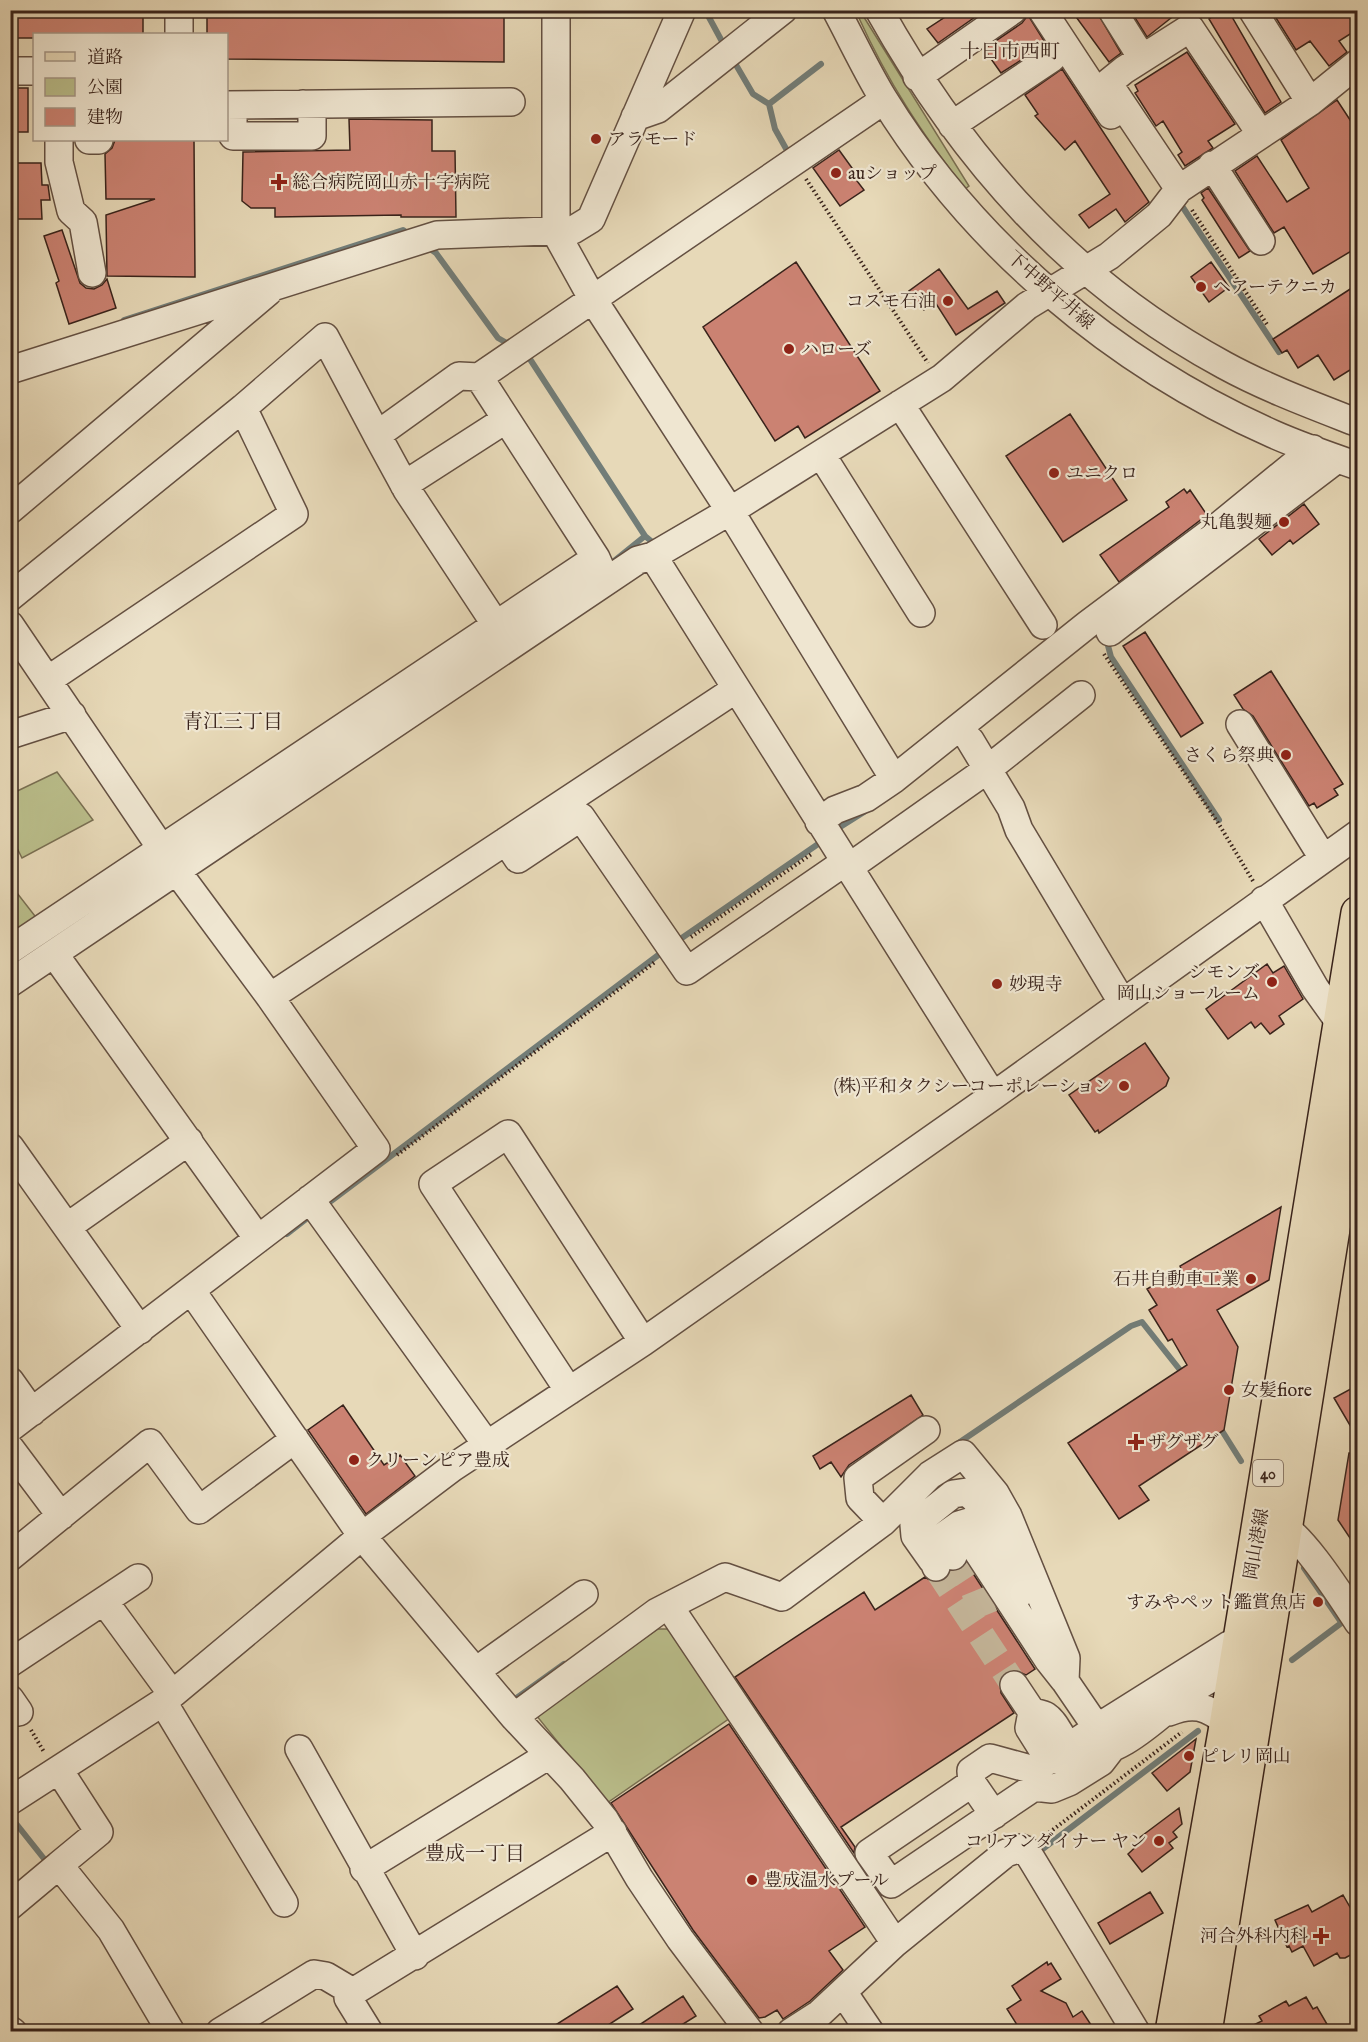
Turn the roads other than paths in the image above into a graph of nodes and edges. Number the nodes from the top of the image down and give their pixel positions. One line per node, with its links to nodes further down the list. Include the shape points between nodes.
1 (179, 10): 12 (street)
2 (556, 10): 29 (street)
3 (682, 10): 23 (street)
4 (783, 10): 23 (street, via 658,109)
5 (836, 10): 19 (street, 下中野平井線)
6 (879, 10): 18 (street, 下中野平井線)
7 (1013, 10): 18 (street)
8 (1042, 10): 28 (street, via 1088,83)
9 (1112, 10): 14 (street)
10 (1252, 11): 21 (street)
11 (1194, 22): 14 (street); 25 (street)
12 (179, 33)
13 (1052, 58): 24 (street)
14 (1142, 58): 28 (street, via 1108,83)
15 (1358, 63): 21 (street)
16 (10, 71): 17 (street)
17 (33, 71)
18 (917, 77): 24 (street, 下中野平井線)
19 (884, 100): 34 (street, 下中野平井線, via 928,163 985,230); 35 (street)
20 (511, 102): 22 (street)
21 (1310, 102): 25 (street)
22 (230, 105)
23 (635, 117): 29 (street, via 591,219 573,230)
24 (952, 125): 31 (street, 下中野平井線, via 1016,205)
25 (1260, 133): 27 (street)
26 (59, 141): 32 (street, via 59,162 71,211 83,222)
27 (1212, 165): 28 (street); 30 (street)
28 (1175, 194): 31 (street, via 1160,215)
29 (556, 233): 33 (street, via 437,235); 35 (street)
30 (1261, 241)
31 (1086, 270): 34 (street); 41 (street, 下中野平井線, via 1128,304 1224,365 1287,396)
32 (92, 273)
33 (278, 284): 36 (street); 46 (street)
34 (1049, 293): 38 (street, via 940,379); 44 (street, 下中野平井線, via 1169,380 1274,435)
35 (592, 298): 37 (street); 47 (street)
36 (10, 369)
37 (478, 377): 40 (street); 42 (street, via 459,376)
38 (900, 404): 43 (street); 52 (street)
39 (243, 408): 42 (street, via 325,337); 50 (street); 56 (street, via 294,514)
40 (505, 420): 45 (street); 49 (street)
41 (1358, 423)
42 (377, 435): 45 (street)
43 (821, 454): 47 (street); 51 (street)
44 (1336, 458): 55 (street); 64 (street, via 1215,529)
45 (404, 485): 54 (street)
46 (10, 510)
47 (730, 511): 48 (street); 64 (street)
48 (653, 556): 49 (street); 57 (street)
49 (601, 570): 54 (street); 69 (street)
50 (10, 597)
51 (921, 614)
52 (1043, 624)
53 (10, 625): 56 (street)
54 (496, 625): 69 (street)
55 (1105, 640)
56 (48, 681): 59 (street)
57 (736, 689): 66 (street); 67 (street)
58 (1081, 695): 63 (street)
59 (72, 715): 61 (street); 69 (street)
60 (1240, 724): 68 (street)
61 (10, 735)
62 (970, 740): 63 (street)
63 (988, 768): 67 (street); 76 (street, via 1019,830)
64 (894, 778): 67 (street, via 866,798 835,810)
65 (1358, 834): 68 (street)
66 (506, 841): 67 (street, via 518,860 581,817 687,971); 75 (street)
67 (836, 848): 80 (street)
68 (1323, 858): 70 (street)
69 (169, 860): 72 (street); 73 (street); 75 (street)
70 (1264, 900): 76 (street); 77 (street, via 1315,988)
71 (1358, 913): 77 (main road, 岡山港線 / 40)
72 (10, 950)
73 (55, 955): 74 (street); 81 (street)
74 (10, 983)
75 (270, 996): 83 (street, via 376,1149)
76 (1122, 1002): 80 (street)
77 (1340, 1021): 78 (street); 99 (main road, 岡山港線 / 40)
78 (1358, 1048)
79 (1358, 1072): 99 (main road, 岡山港線 / 40)
80 (993, 1096): 88 (street)
81 (189, 1141): 84 (street); 85 (street)
82 (10, 1147): 84 (street)
83 (310, 1199): 85 (street); 95 (street)
84 (67, 1227): 87 (street)
85 (258, 1239): 86 (street)
86 (191, 1290): 87 (street); 94 (street)
87 (140, 1330): 91 (street)
88 (643, 1342): 90 (street); 90 (street, via 508,1134 433,1184)
89 (10, 1381): 91 (street)
90 (569, 1391): 95 (street)
91 (32, 1412): 92 (street)
92 (10, 1428)
93 (926, 1430): 98 (street, via 858,1478 860,1498)
94 (295, 1439): 97 (street, via 198,1510 150,1443); 100 (street)
95 (487, 1445): 100 (street)
96 (10, 1448): 97 (street)
97 (61, 1516): 101 (street)
98 (877, 1516): 105 (street, via 782,1597 726,1577); 109 (street, via 963,1454 1008,1516)
99 (1273, 1520): 106 (street); 107 (main road, 岡山港線 / 40)
100 (366, 1541): 110 (street); 112 (street)
101 (10, 1557)
102 (138, 1578): 104 (street)
103 (584, 1593): 110 (street)
104 (104, 1601): 108 (street); 112 (street)
105 (669, 1606): 113 (street); 128 (street)
106 (1354, 1610)
107 (1246, 1654): 114 (street, via 1180,1698); 115 (main road, 岡山港線 / 40); 116 (street, via 1229,1645); 143 (main road, 岡山港線 / 40)
108 (10, 1663)
109 (1065, 1669): 109 (street, via 1049,1661 972,1543 966,1542 935,1557 930,1552 935,1542 959,1526 981,1520); 116 (street)
110 (476, 1671): 113 (street)
111 (1014, 1685): 116 (street, via 1032,1712 1046,1716)
112 (167, 1703): 119 (street); 129 (street)
113 (508, 1710): 118 (street)
114 (1163, 1714): 115 (street, via 1195,1706 1212,1710); 116 (street)
115 (1227, 1723): 142 (main road, 岡山港線 / 40)
116 (1085, 1747): 120 (street, via 1035,1770 990,1758 970,1772); 122 (street, via 1101,1762 1052,1789 1034,1787)
117 (299, 1749): 126 (street)
118 (544, 1759): 123 (street, via 572,1779); 126 (street)
119 (61, 1774): 121 (street); 125 (street, via 99,1832)
120 (972, 1784): 122 (street); 127 (street, via 869,1852)
121 (10, 1801)
122 (989, 1818): 124 (street); 127 (street)
123 (613, 1832): 132 (street); 138 (street, via 680,1939)
124 (1024, 1855): 131 (street); 141 (street)
125 (55, 1869): 130 (street); 135 (street, via 111,1930)
126 (364, 1869): 132 (street)
127 (891, 1884): 128 (street)
128 (867, 1902): 131 (street)
129 (284, 1903)
130 (10, 1906)
131 (895, 1943): 134 (street)
132 (412, 1951): 133 (street)
133 (349, 1990): 136 (street, via 326,1976 314,1974); 137 (street, via 348,1998)
134 (843, 1992): 139 (street, via 819,2014); 140 (street)
135 (171, 2031)
136 (220, 2031)
137 (369, 2031)
138 (750, 2031)
139 (791, 2031)
140 (870, 2031)
141 (1136, 2031)
142 (1172, 2031)
143 (1205, 2031)

